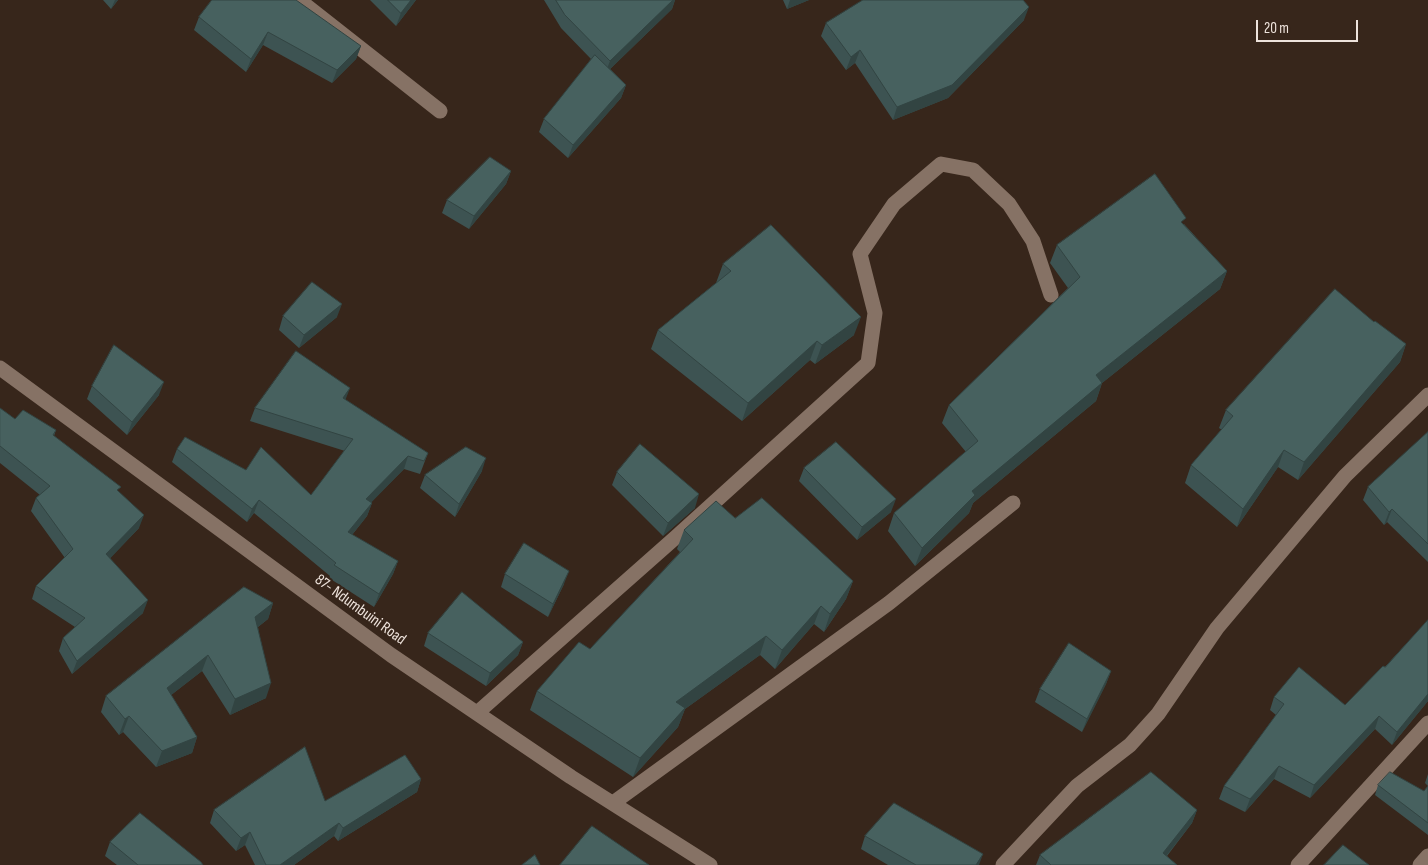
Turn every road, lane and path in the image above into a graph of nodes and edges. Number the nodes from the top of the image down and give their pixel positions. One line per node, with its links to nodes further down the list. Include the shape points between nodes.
1 (299, 0): 2 (street)
2 (440, 111)
3 (1051, 295): 7 (street, via 1033,241 1009,204 973,170 941,164 894,204 860,254 875,313 868,363)
4 (0, 368): 7 (street, 87- Ndumbuini Road, via 391,655)
5 (1428, 395): 12 (street, via 1332,491 1217,628 1158,714 1130,745 1077,786)
6 (1014, 503): 9 (street, via 889,603)
7 (476, 713): 9 (street, 87- Ndumbuini Road)
8 (1428, 723): 13 (street)
9 (613, 803): 11 (street, 87- Ndumbuini Road)
10 (1428, 856): 14 (street)
11 (710, 865)
12 (1003, 865)
13 (1298, 865)
14 (1420, 865)

